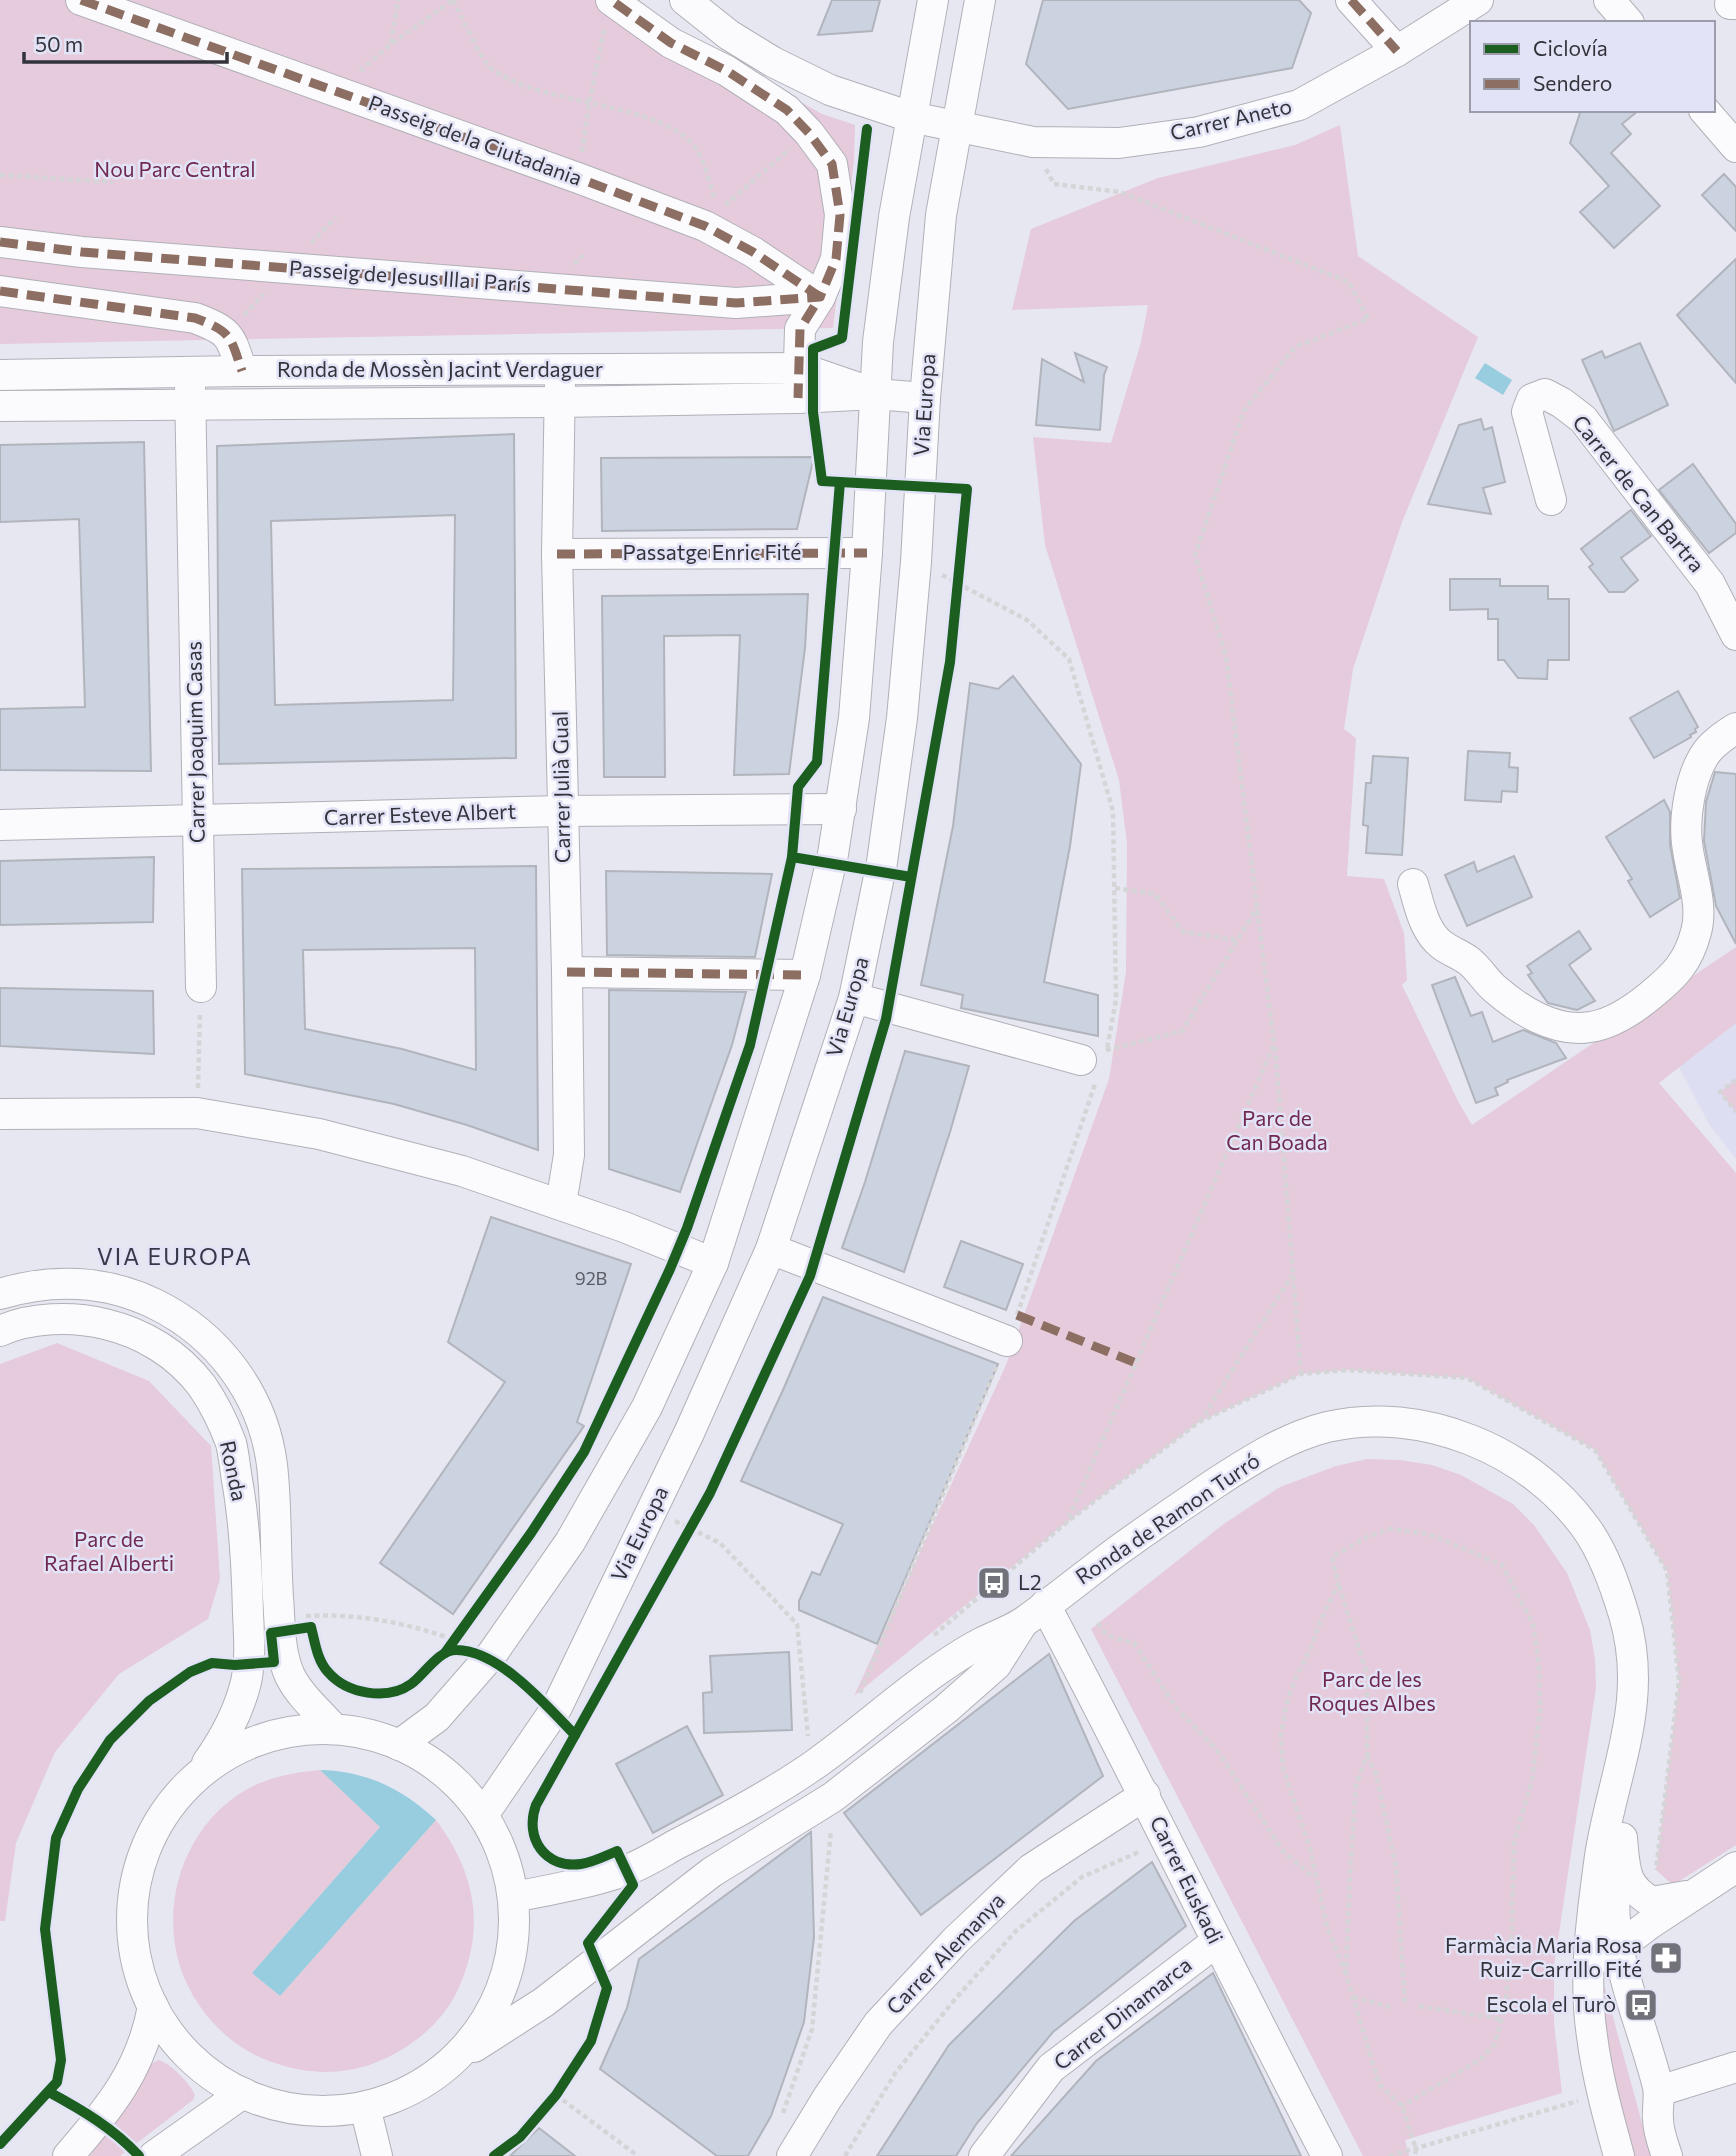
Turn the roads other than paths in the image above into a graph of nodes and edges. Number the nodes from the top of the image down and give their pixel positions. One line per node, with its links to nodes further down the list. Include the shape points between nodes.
1 (81, 0): 15 (street, Passeig de la Ciutadania, via 705,226)
2 (685, 0): 10 (street, via 729,35 785,67 830,90)
3 (933, 0): 10 (street)
4 (980, 0): 11 (street, Via Europa)
5 (1351, 0): 8 (street)
6 (1478, 0): 8 (street, Carrer Aneto)
7 (608, 13): 15 (street, via 727,71 787,110 809,133 832,164 840,215 836,259)
8 (1397, 51): 11 (street, Carrer Aneto, via 1299,106 1199,132 1119,143 1033,142)
9 (1706, 112): 12 (street)
10 (911, 117): 11 (street); 21 (street, via 892,230)
11 (959, 126): 23 (street, Via Europa, via 941,215)
12 (1736, 147)
13 (0, 242): 15 (street, Passeig de Jesus Illa i París, via 736,303)
14 (0, 291): 18 (street, via 195,318 230,337)
15 (821, 297): 16 (street, via 800,329)
16 (800, 368): 17 (street, Ronda de Mossèn Jacint Verdaguer); 21 (street, Ronda de Mossèn Jacint Verdaguer); 22 (street)
17 (561, 370): 18 (street, Ronda de Mossèn Jacint Verdaguer); 24 (street, Carrer Julià Gual)
18 (242, 371): 19 (street, Ronda de Mossèn Jacint Verdaguer)
19 (190, 372): 20 (street, Ronda de Mossèn Jacint Verdaguer); 25 (street, Carrer Joaquim Casas)
20 (0, 375)
21 (875, 394): 22 (street, Ronda de Mossèn Jacint Verdaguer); 23 (street, Ronda de Mossèn Jacint Verdaguer); 28 (street)
22 (798, 398): 24 (street, Ronda de Mossèn Jacint Verdaguer)
23 (925, 398): 40 (street, Via Europa, via 902,718 884,849)
24 (559, 402): 25 (street, Ronda de Mossèn Jacint Verdaguer); 29 (street, Carrer Julià Gual)
25 (191, 405): 26 (street, Ronda de Mossèn Jacint Verdaguer); 34 (street, Carrer Joaquim Casas)
26 (0, 406)
27 (1551, 500): 30 (street, Carrer de Can Bartra, via 1527,412 1532,399 1545,394 1583,419 1710,584)
28 (867, 553): 29 (street, Passatge Enric Fité); 32 (street, via 854,718)
29 (557, 554): 33 (street, Carrer Julià Gual)
30 (1736, 635)
31 (1736, 728): 36 (street, via 1704,755 1693,780 1686,841 1698,899 1693,944 1676,974 1618,1018 1590,1028 1563,1025 1512,1003 1470,962 1440,944 1428,929)
32 (841, 809): 33 (street, Carrer Esteve Albert); 38 (street)
33 (562, 811): 34 (street, Carrer Esteve Albert); 37 (street, Carrer Julià Gual)
34 (198, 821): 35 (street, Carrer Esteve Albert); 39 (street, Carrer Joaquim Casas)
35 (0, 825)
36 (1413, 884)
37 (567, 972): 38 (street); 43 (street, Carrer Julià Gual, via 569,1155)
38 (805, 975): 45 (street)
39 (201, 987)
40 (854, 998): 41 (street); 44 (street, Via Europa)
41 (1097, 1062)
42 (0, 1114): 43 (street, via 197,1113 319,1134 462,1171)
43 (561, 1204): 45 (street)
44 (771, 1249): 48 (street); 56 (street, Via Europa, via 652,1509)
45 (713, 1263): 52 (street, via 647,1408 570,1542 488,1658 437,1717)
46 (0, 1294): 51 (street, via 58,1283 124,1292 177,1315 223,1356 245,1385 267,1437 282,1649 290,1676)
47 (0, 1331): 54 (street, Ronda, via 16,1324 55,1320 87,1320 118,1327 155,1343 177,1360 202,1386 220,1419 231,1444 240,1499 249,1657 246,1682 224,1739)
48 (1007, 1341)
49 (1045, 1605): 50 (street, Ronda de Ramon Turró); 53 (street, Ronda de Ramon Turró, via 1180,1506 1296,1437 1330,1426 1364,1423 1418,1424 1452,1433 1510,1458 1536,1477 1564,1501 1600,1553 1626,1621 1632,1660 1633,1700); 55 (street, Carrer Euskadi)
50 (1021, 1624): 60 (street, Ronda de Ramon Turró, via 979,1643 811,1767 710,1827 626,1870); 65 (street, Ronda de Ramon Turró, via 996,1665 833,1797 712,1872 544,2002)
51 (334, 1729): 52 (street); 54 (street, via 262,1738 229,1752)
52 (399, 1745): 56 (street, via 432,1762)
53 (1622, 1765): 57 (street); 63 (street, via 1601,1854)
54 (200, 1773): 64 (street, via 162,1815 139,1867 133,1895 133,1933 142,1980)
55 (1145, 1796): 61 (street, Carrer Euskadi); 73 (street, Carrer Alemanya, via 1031,1869 956,1940 878,2024)
56 (484, 1815): 60 (street, via 503,1854)
57 (1622, 1838): 59 (street, via 1625,1870 1639,1895 1652,1902); 62 (street, via 1613,1916)
58 (1736, 1867): 59 (street)
59 (1695, 1893): 62 (street)
60 (514, 1897): 65 (street, via 513,1949 503,1986 486,2021)
61 (1216, 1942): 74 (street, Carrer Dinamarca, via 1051,2068); 75 (street, Carrer Euskadi)
62 (1618, 1946): 63 (street); 67 (street)
63 (1589, 1975): 76 (street, via 1592,2035)
64 (153, 2006): 68 (street, via 191,2057); 70 (street, via 140,2055 104,2115)
65 (453, 2061): 69 (street, via 412,2090)
66 (1736, 2067): 67 (street)
67 (1659, 2091): 77 (street, via 1657,2122)
68 (243, 2093): 69 (street, via 290,2108 340,2111); 71 (street)
69 (365, 2107): 72 (street)
70 (68, 2156)
71 (154, 2156)
72 (377, 2156)
73 (792, 2156)
74 (984, 2156)
75 (1326, 2156)
76 (1619, 2156)
77 (1667, 2156)

